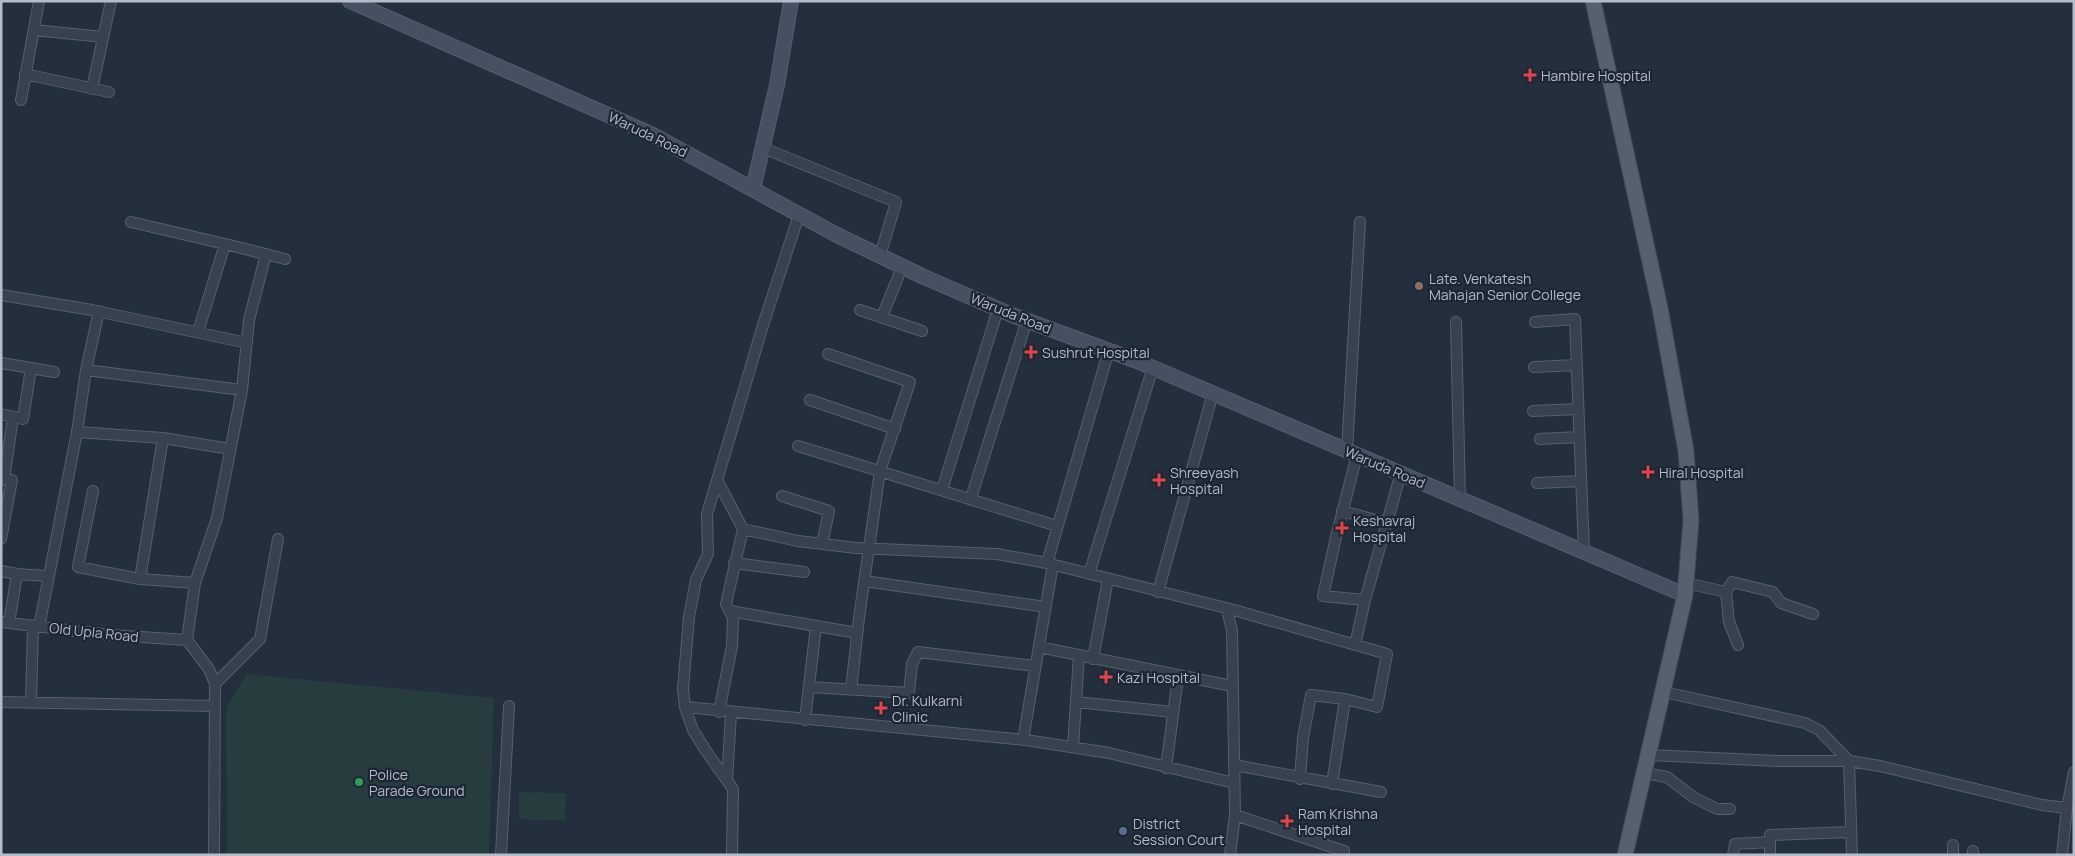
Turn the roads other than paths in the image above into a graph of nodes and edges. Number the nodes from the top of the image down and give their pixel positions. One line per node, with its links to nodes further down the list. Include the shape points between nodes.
1 (39, 1): 6 (street)
2 (111, 1): 7 (street)
3 (350, 1): 13 (street, Waruda Road, via 651,134)
4 (791, 1): 12 (street)
5 (1593, 1): 88 (main road, via 1660,308 1686,451 1691,520)
6 (34, 30): 7 (street); 8 (street)
7 (103, 37): 9 (street)
8 (25, 74): 9 (street); 11 (street)
9 (92, 89): 10 (street)
10 (109, 92)
11 (20, 100)
12 (763, 148): 13 (street); 19 (street, via 896,202)
13 (753, 189): 14 (street, Waruda Road)
14 (800, 215): 19 (street, Waruda Road); 60 (street)
15 (131, 222): 17 (street)
16 (1360, 222): 56 (street)
17 (225, 244): 18 (street); 31 (street)
18 (266, 254): 20 (street); 32 (street)
19 (880, 256): 21 (street, Waruda Road)
20 (285, 259)
21 (902, 267): 23 (street, Waruda Road); 26 (street)
22 (1, 295): 25 (street)
23 (998, 308): 27 (street, Waruda Road); 63 (street)
24 (860, 310): 26 (street)
25 (99, 311): 31 (street); 40 (street)
26 (882, 317): 30 (street)
27 (1027, 320): 33 (street, Waruda Road); 66 (street)
28 (1456, 322): 67 (street)
29 (1536, 322): 36 (street, via 1575,319)
30 (922, 331)
31 (198, 332): 32 (street)
32 (247, 343): 42 (street)
33 (1109, 350): 37 (street, Waruda Road); 70 (street)
34 (828, 354): 49 (street, via 910,382)
35 (1, 363): 39 (street)
36 (1576, 365): 38 (street); 45 (street)
37 (1153, 367): 43 (street, Waruda Road); 82 (street)
38 (1534, 367)
39 (31, 368): 41 (street); 48 (street, via 23,419)
40 (86, 370): 42 (street); 50 (street)
41 (54, 372)
42 (242, 390): 55 (street)
43 (1213, 393): 56 (street, Waruda Road); 89 (street)
44 (810, 400): 49 (street)
45 (1578, 409): 46 (street); 51 (street)
46 (1533, 411)
47 (1, 414): 48 (street)
48 (13, 417): 59 (street)
49 (895, 429): 57 (street)
50 (77, 432): 52 (street); 83 (street)
51 (1579, 437): 53 (street); 61 (street)
52 (163, 438): 55 (street); 84 (street)
53 (1540, 439)
54 (798, 446): 57 (street)
55 (230, 449): 87 (street, via 217,518)
56 (1352, 453): 58 (street, Waruda Road); 68 (street)
57 (880, 471): 63 (street); 75 (street)
58 (1401, 474): 67 (street, Waruda Road); 69 (street)
59 (3, 480): 72 (street, via 12,480)
60 (717, 480): 71 (street); 119 (street, via 707,514 708,554 696,580 689,617 684,689)
61 (1581, 481): 62 (street); 76 (street)
62 (1537, 483)
63 (942, 490): 66 (street)
64 (93, 491): 84 (street, via 78,567)
65 (782, 496): 74 (street, via 828,510)
66 (971, 498): 70 (street)
67 (1460, 499): 76 (street, Waruda Road)
68 (1342, 511): 69 (street); 91 (street, via 1324,596)
69 (1387, 523): 91 (street)
70 (1056, 526): 78 (street)
71 (743, 529): 74 (street); 77 (street)
72 (1, 539)
73 (278, 540): 108 (street, via 260,640)
74 (822, 544): 75 (street)
75 (869, 548): 78 (street, via 997,554); 86 (street)
76 (1584, 552): 88 (street, Waruda Road)
77 (734, 563): 80 (street); 94 (street, via 726,604)
78 (1050, 563): 82 (street); 92 (street)
79 (1, 571): 81 (street)
80 (804, 572)
81 (17, 574): 83 (street); 96 (street)
82 (1089, 574): 85 (street)
83 (47, 576): 97 (street)
84 (140, 579): 87 (street)
85 (1108, 579): 89 (street); 105 (street)
86 (864, 581): 92 (street); 99 (street)
87 (195, 583): 100 (street)
88 (1686, 589): 90 (street); 112 (main road)
89 (1158, 592): 93 (street)
90 (1726, 592): 95 (street, via 1732,582 1773,592 1782,603); 102 (street, via 1729,622)
91 (1365, 600): 101 (street)
92 (1046, 607): 103 (street)
93 (1227, 609): 101 (street); 109 (street, via 1232,631)
94 (730, 611): 98 (street); 120 (street, via 733,618 732,646)
95 (1814, 614)
96 (5, 623): 97 (street, Old Upla Road)
97 (36, 626): 100 (street, Old Upla Road); 116 (street)
98 (816, 626): 99 (street); 110 (street)
99 (857, 633): 111 (street)
100 (187, 640): 108 (street)
101 (1355, 644): 113 (street, via 1386,654 1377,707)
102 (1738, 645)
103 (1039, 647): 104 (street); 106 (street)
104 (1078, 656): 105 (street); 115 (street)
105 (1093, 659): 107 (street)
106 (1035, 666): 111 (street, via 918,652 912,664 910,693); 124 (street)
107 (1178, 677): 109 (street); 121 (street)
108 (215, 684): 117 (street)
109 (1232, 686): 128 (street)
110 (809, 687): 111 (street); 123 (street)
111 (851, 690)
112 (1664, 692): 126 (main road); 127 (street, via 1805,723 1819,730)
113 (1345, 699): 132 (street, via 1311,695); 135 (street)
114 (1, 702): 116 (street)
115 (1076, 702): 121 (street); 125 (street)
116 (31, 703): 117 (street)
117 (215, 706): 142 (street)
118 (509, 706): 143 (street)
119 (686, 707): 120 (street); 133 (street, via 693,730)
120 (720, 712): 122 (street)
121 (1173, 712): 129 (street)
122 (731, 713): 123 (street); 133 (street)
123 (804, 720): 124 (street)
124 (1023, 740): 125 (street)
125 (1073, 747): 129 (street)
126 (1649, 755): 127 (street); 131 (main road)
127 (1849, 761): 137 (street); 140 (street)
128 (1234, 765): 132 (street); 134 (street)
129 (1166, 768): 134 (street)
130 (2074, 772): 137 (street)
131 (1644, 773): 138 (street, via 1668,777 1693,797 1717,808); 147 (main road)
132 (1300, 779): 135 (street)
133 (727, 781): 144 (street, via 733,789)
134 (1234, 783): 139 (street)
135 (1332, 784): 136 (street)
136 (1381, 792)
137 (2067, 808): 151 (street)
138 (1730, 809)
139 (1235, 815): 145 (street); 146 (street, via 1344,851)
140 (1851, 832): 141 (street, via 1770,835); 150 (street)
141 (1770, 842): 148 (street, via 1735,844); 149 (street)
142 (214, 855)
143 (501, 855)
144 (732, 855)
145 (1230, 855)
146 (1344, 855)
147 (1625, 855)
148 (1734, 855)
149 (1770, 855)
150 (1852, 855)
151 (2062, 855)

